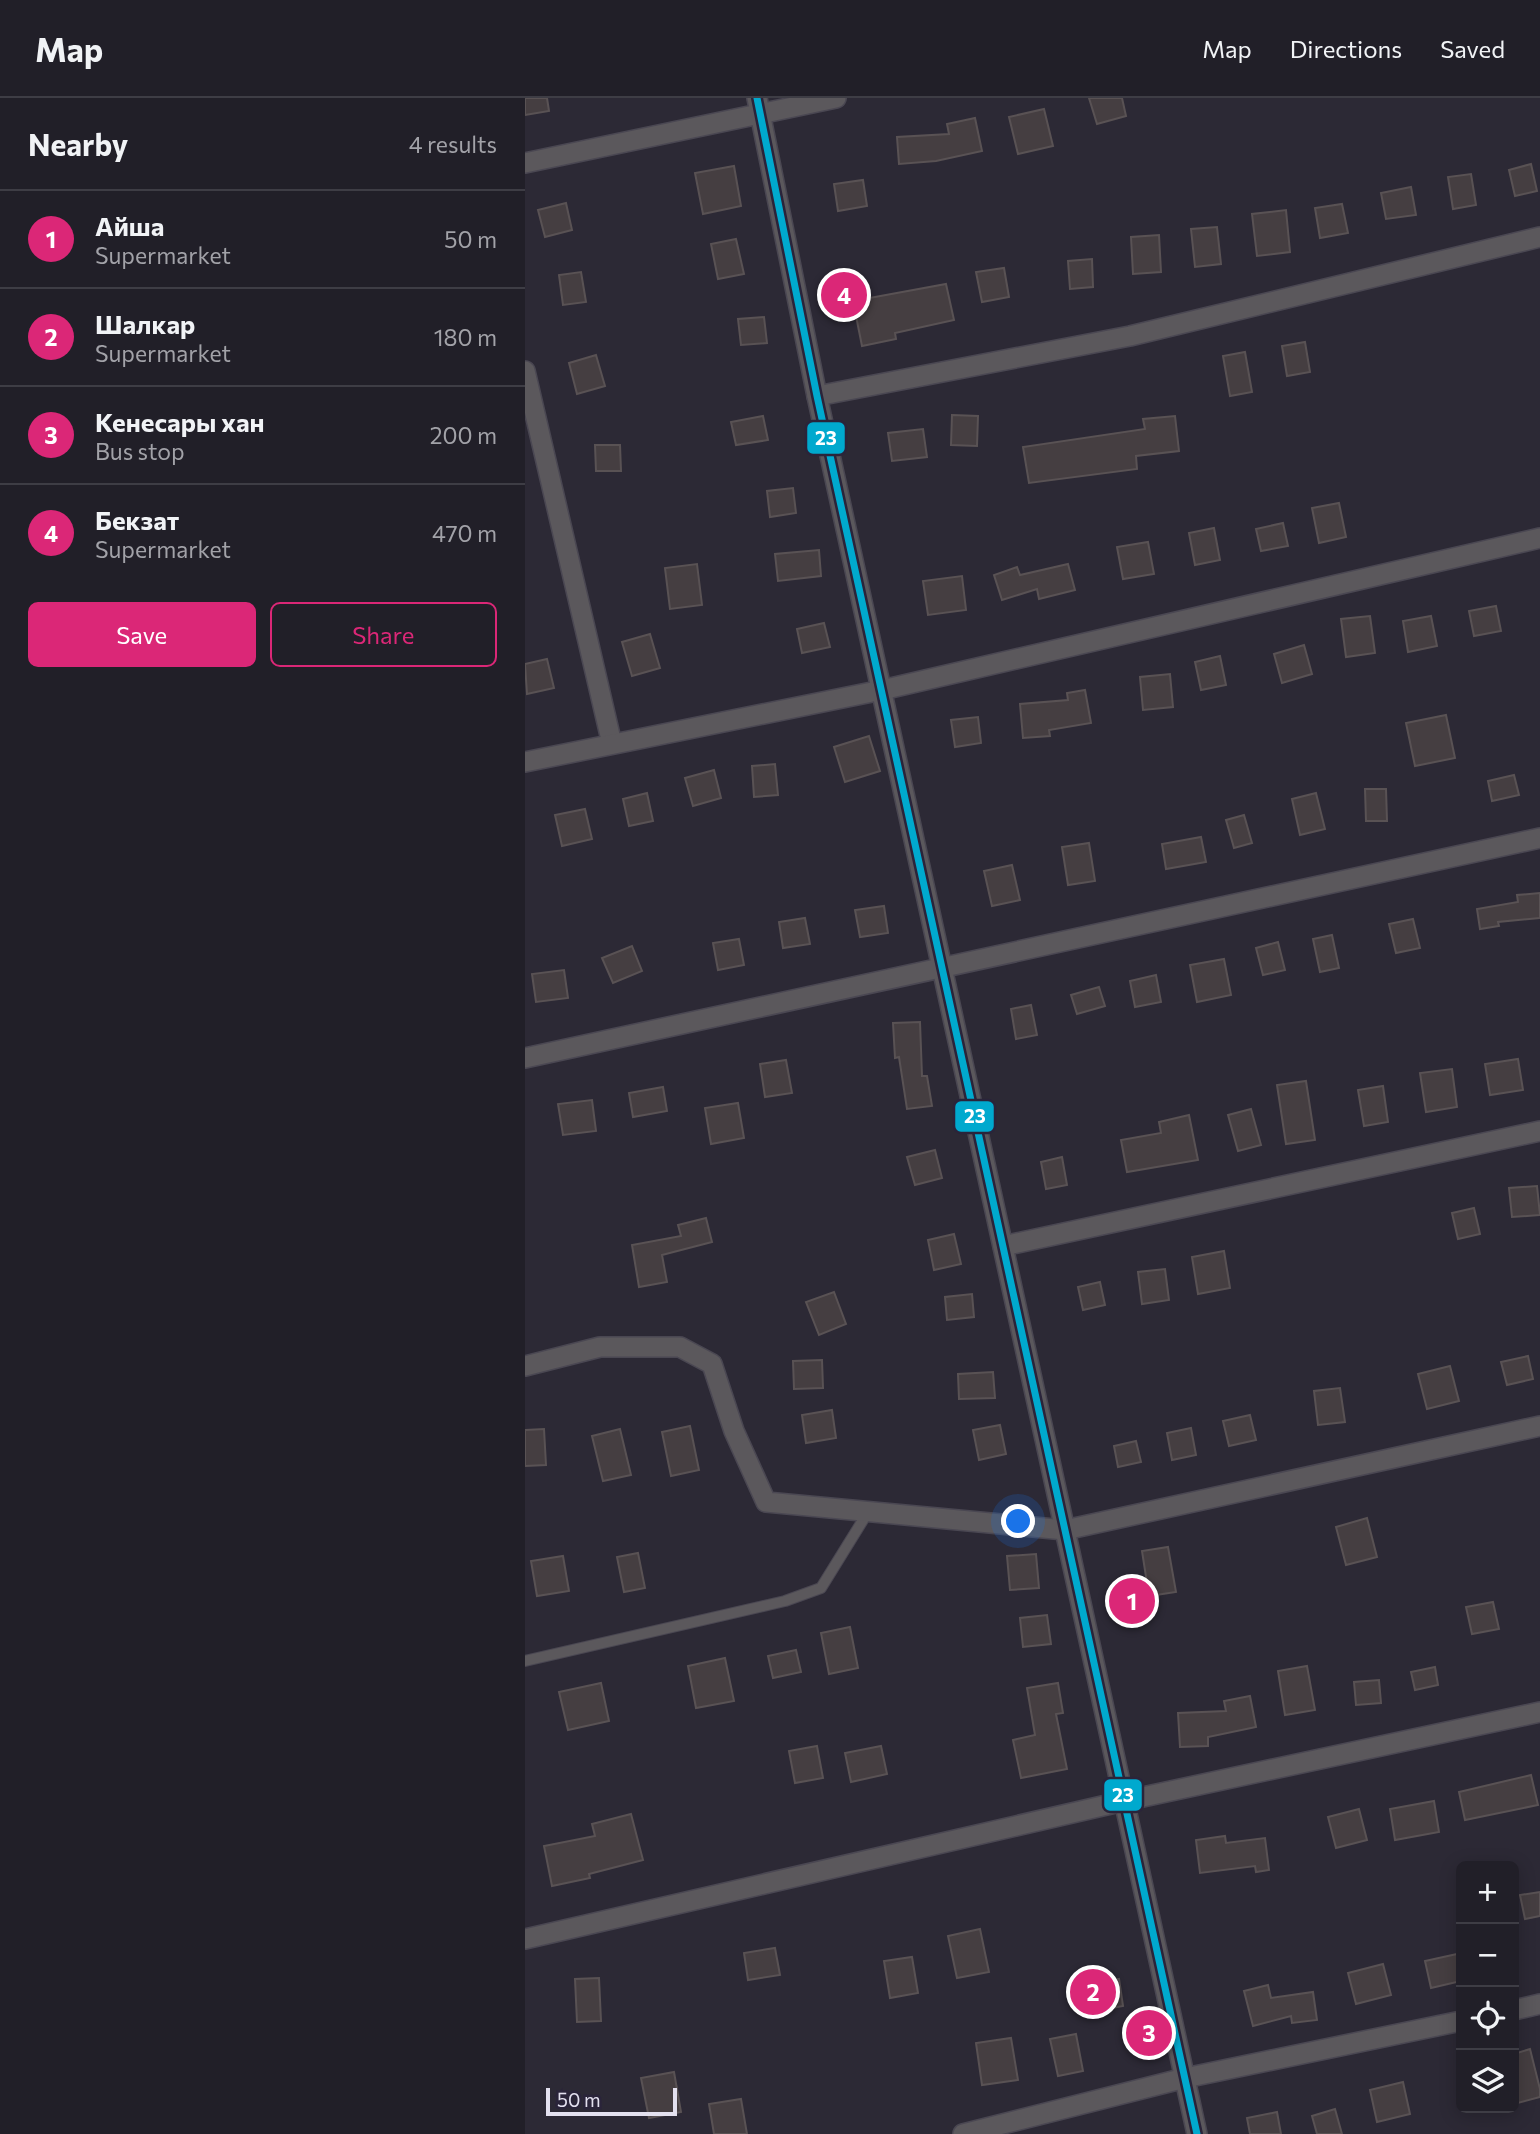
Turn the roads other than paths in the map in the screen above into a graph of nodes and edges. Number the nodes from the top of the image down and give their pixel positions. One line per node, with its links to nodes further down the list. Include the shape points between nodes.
1 (836, 98): 2 (street)
2 (759, 106): 3 (street); 6 (street)
3 (525, 163)
4 (1540, 237): 6 (street, via 1130,336)
5 (525, 371): 9 (street)
6 (817, 396): 8 (street)
7 (1540, 538): 8 (street)
8 (882, 690): 9 (street); 12 (street)
9 (612, 744): 10 (street)
10 (525, 762)
11 (1540, 838): 12 (street)
12 (942, 968): 13 (street); 15 (street)
13 (525, 1059)
14 (1540, 1131): 15 (street)
15 (1003, 1246): 19 (street)
16 (525, 1366): 18 (street, via 600,1347 680,1348 712,1364 734,1431 767,1502)
17 (1540, 1426): 19 (street)
18 (868, 1512): 19 (street); 20 (lane, via 821,1588 785,1601)
19 (1065, 1530): 22 (street)
20 (525, 1661)
21 (1540, 1712): 22 (street)
22 (1124, 1801): 23 (street); 27 (street)
23 (525, 1939)
24 (1540, 2004): 25 (street)
25 (1519, 2009)
26 (1456, 2022): 27 (street)
27 (1185, 2078): 28 (street); 29 (street)
28 (963, 2134)
29 (1197, 2134)

